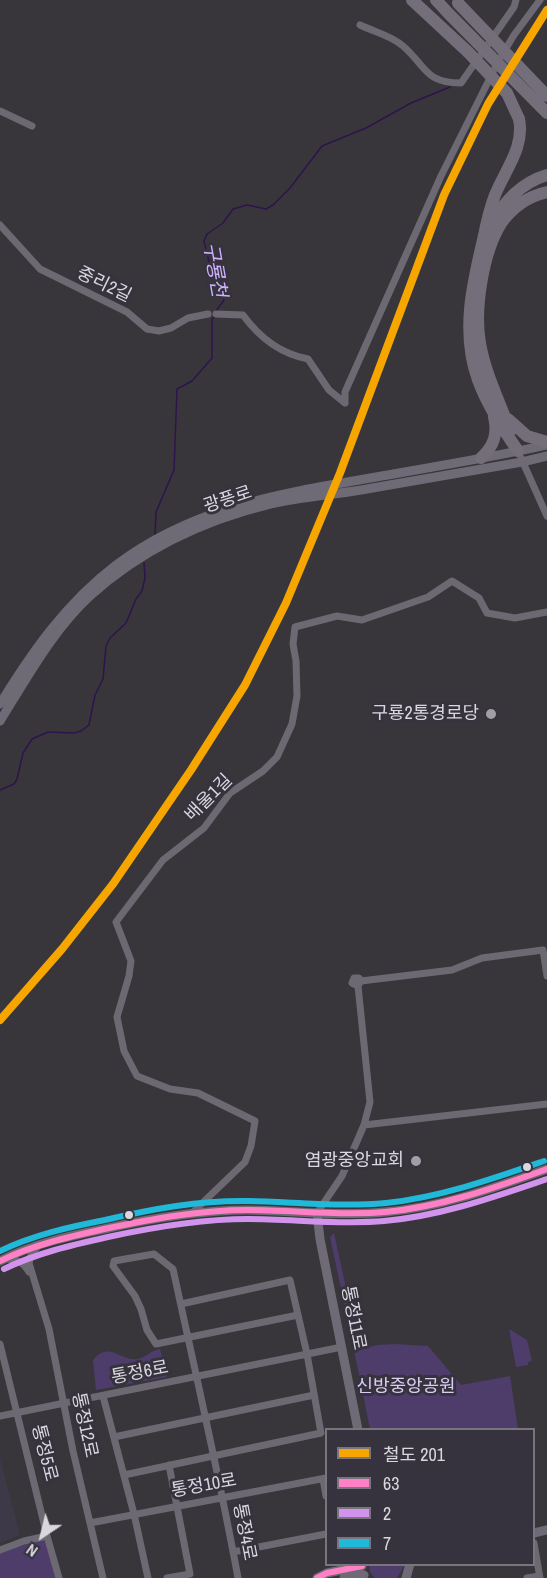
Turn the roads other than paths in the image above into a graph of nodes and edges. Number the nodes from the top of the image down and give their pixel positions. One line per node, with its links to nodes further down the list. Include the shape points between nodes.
1 (412, 0): 8 (highway)
2 (420, 0): 8 (highway)
3 (435, 0): 11 (highway, bridge)
4 (516, 0): 7 (street, via 461,83 435,79 403,45)
5 (540, 0): 19 (street, via 499,60 441,176 345,392 345,403 329,390 308,359 283,351 243,315)
6 (456, 2): 9 (highway, bridge)
7 (360, 25)
8 (446, 29): 17 (highway, bridge, via 507,93 519,119 520,141 495,195)
9 (547, 94)
10 (3, 112): 12 (street); 13 (street)
11 (547, 113)
12 (0, 119)
13 (32, 126)
14 (547, 175): 17 (highway, via 526,183 511,196)
15 (547, 192): 21 (highway, via 528,199 503,221 483,275 478,314 480,344)
16 (0, 225): 18 (street, 중리2길, via 40,269 128,312 147,329 159,331)
17 (482, 242): 20 (highway, via 469,330 478,380)
18 (208, 314)
19 (216, 314)
20 (490, 405): 24 (highway); 25 (highway, via 495,437)
21 (505, 416): 22 (highway, via 527,436); 24 (highway)
22 (547, 443): 24 (main road, 광풍로)
23 (547, 456): 24 (main road, 광풍로)
24 (520, 457): 25 (main road, 광풍로); 26 (street); 28 (main road, 광풍로, via 272,504 207,524 124,569 90,597)
25 (482, 458): 28 (main road, 광풍로, via 275,495 214,512 182,526 130,555 86,591 61,616)
26 (547, 516)
27 (547, 612): 35 (street, 배울1길, via 515,618 487,613 479,598 452,581 428,597 362,620 337,616 295,627 292,644 297,696 291,724 277,757 230,793 204,828 163,860 116,922 130,961 117,1017 123,1051 137,1076 170,1089 198,1094 255,1120 245,1162)
28 (8, 691): 29 (main road, 광풍로); 30 (main road, 광풍로)
29 (0, 704)
30 (0, 721)
31 (547, 976): 33 (street, via 543,950 482,958 452,970 360,984 370,1102)
32 (547, 1104): 33 (street)
33 (364, 1125): 36 (street, via 342,1176)
34 (547, 1168): 36 (main road, via 473,1196 445,1202 387,1212)
35 (192, 1213): 36 (main road, via 247,1210); 37 (main road, via 128,1223)
36 (317, 1214): 44 (main road, 통정11로)
37 (38, 1246): 38 (main road); 39 (street, via 29,1263)
38 (2, 1259): 39 (street, via 23,1263)
39 (34, 1279): 49 (street, 통정12로)
40 (181, 1304): 41 (street, via 290,1280); 42 (street, 통정6로); 42 (street, 통정6로, via 173,1269 154,1254 114,1262 156,1344)
41 (298, 1315): 42 (street, 통정6로); 45 (street)
42 (188, 1339): 46 (street, 통정6로)
43 (0, 1344): 50 (street)
44 (342, 1347): 45 (street, 통정6로); 53 (main road, 통정11로)
45 (307, 1354): 46 (street, 통정6로); 47 (street)
46 (197, 1377): 48 (street, 통정6로); 52 (street, 통정4로)
47 (314, 1395): 52 (street); 55 (street, via 321,1433)
48 (103, 1396): 49 (street, 통정6로); 54 (street, 통정12로)
49 (64, 1403): 50 (street, 통정6로); 62 (street, 통정12로)
50 (18, 1413): 51 (street, 통정6로); 64 (street, 통정5로)
51 (0, 1416)
52 (205, 1417): 54 (street); 55 (street, 통정4로)
53 (358, 1428)
54 (114, 1437): 57 (street, 통정12로)
55 (213, 1456): 56 (street); 59 (street, 통정4로)
56 (169, 1465): 57 (street); 60 (street)
57 (124, 1475): 61 (street, 통정12로)
58 (325, 1478): 59 (street, 통정10로)
59 (222, 1498): 60 (street, 통정10로); 67 (street, 통정4로)
60 (177, 1506): 61 (street, 통정10로); 73 (street, via 190,1574)
61 (134, 1514): 62 (street, 통정10로); 72 (street, 통정12로)
62 (90, 1523): 71 (street, 통정12로)
63 (325, 1534): 67 (street)
64 (47, 1536): 66 (street); 70 (street, 통정5로)
65 (535, 1549): 69 (street)
66 (0, 1550)
67 (233, 1552): 74 (street, 통정4로)
68 (363, 1571): 75 (main road); 76 (main road)
69 (540, 1577): 77 (street)
70 (59, 1578)
71 (103, 1578)
72 (148, 1578)
73 (167, 1578)
74 (238, 1578)
75 (317, 1578)
76 (344, 1578)
77 (527, 1578)

